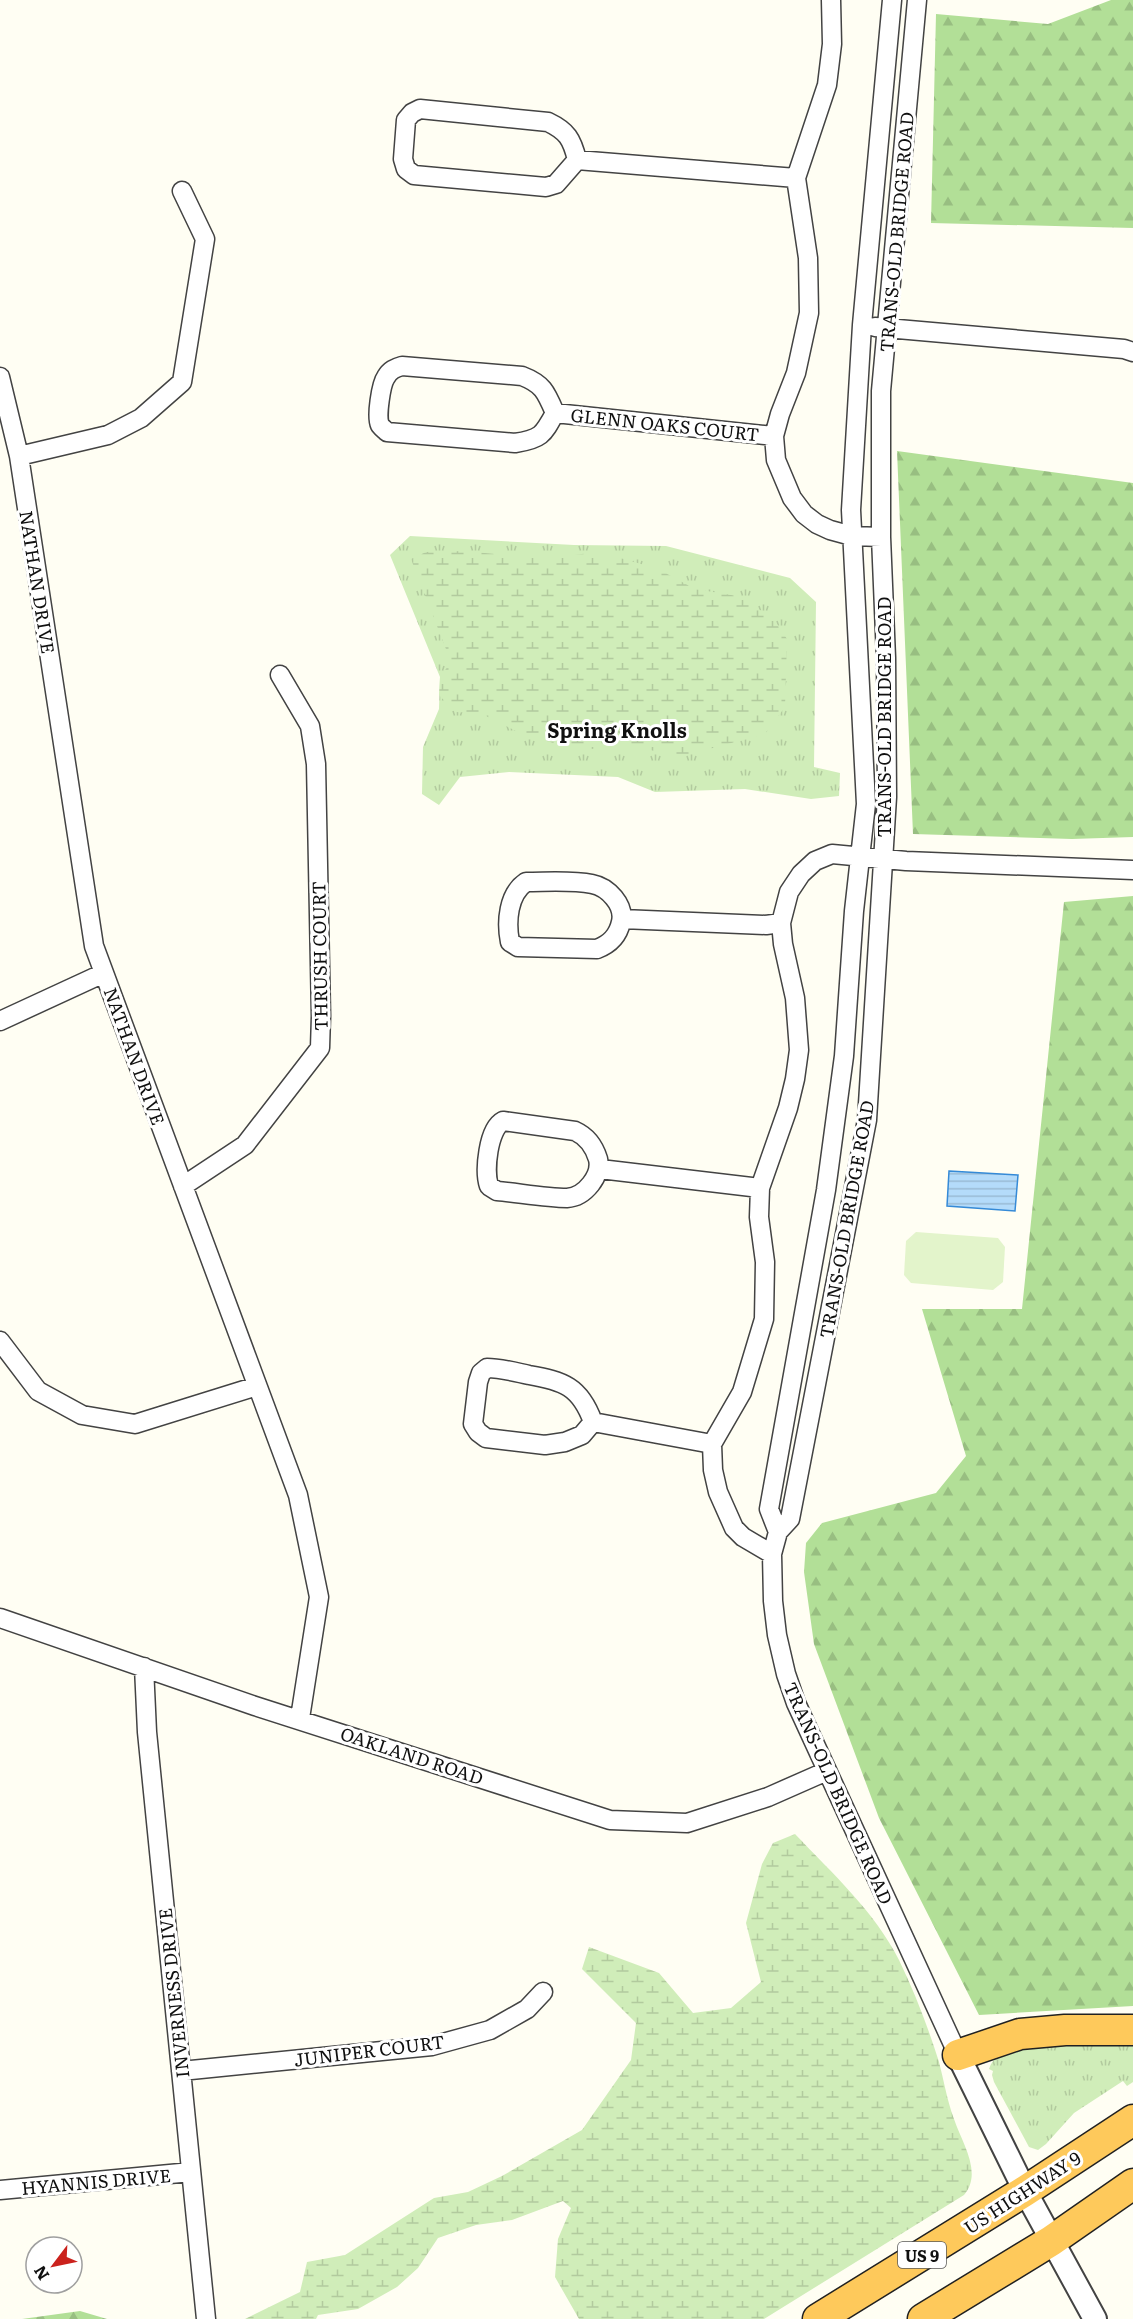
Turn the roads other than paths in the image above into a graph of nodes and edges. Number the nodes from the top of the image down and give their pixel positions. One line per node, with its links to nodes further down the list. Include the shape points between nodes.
1 (831, 0): 5 (street, GLENN OAKS COURT, via 832,44 827,85)
2 (892, 0): 7 (street, TRANS-OLD BRIDGE ROAD)
3 (917, 0): 8 (street, TRANS-OLD BRIDGE ROAD)
4 (577, 160): 4 (street, via 568,136 548,122 420,109 406,120 403,159 406,169 414,175 546,187 556,184); 5 (street)
5 (796, 178): 12 (street, GLENN OAKS COURT, via 808,258 809,313 796,373)
6 (182, 191): 13 (street, via 205,239 182,382 141,418 108,435)
7 (862, 325): 8 (street); 14 (street, TRANS-OLD BRIDGE ROAD)
8 (886, 329): 9 (street); 15 (street, TRANS-OLD BRIDGE ROAD, via 881,391)
9 (1133, 352)
10 (0, 377): 13 (street, NATHAN DRIVE)
11 (555, 413): 11 (street, GLENN OAKS COURT, via 537,382 522,376 402,366 393,369 382,385 378,418 387,432 515,443 534,440); 12 (street, GLENN OAKS COURT)
12 (774, 436): 14 (street, GLENN OAKS COURT, via 776,460 784,481 804,514 830,530)
13 (19, 456): 22 (street, NATHAN DRIVE, via 94,946)
14 (852, 536): 15 (street, GLENN OAKS COURT); 17 (street, TRANS-OLD BRIDGE ROAD, via 866,804)
15 (880, 537): 18 (street, TRANS-OLD BRIDGE ROAD, via 887,727)
16 (280, 675): 25 (street, THRUSH COURT, via 310,726 316,764 320,1048 245,1145)
17 (859, 855): 18 (street); 21 (street, via 832,854 815,861 789,892); 31 (street, TRANS-OLD BRIDGE ROAD, via 843,1056 826,1190 769,1509)
18 (883, 858): 19 (street); 31 (street, TRANS-OLD BRIDGE ROAD, via 867,1119 790,1519)
19 (1133, 870)
20 (622, 919): 20 (street, via 619,904 608,891 593,884 526,882 512,899 508,933 510,942 518,947 597,949 618,933); 21 (street)
21 (781, 923): 26 (street, via 795,999 799,1050 788,1108)
22 (104, 973): 23 (street); 25 (street, NATHAN DRIVE)
23 (0, 1022)
24 (600, 1169): 24 (street, via 597,1156 583,1135 575,1131 503,1121 492,1133 486,1177 489,1186 497,1191 569,1198 592,1183); 26 (street)
25 (183, 1186): 28 (street, NATHAN DRIVE)
26 (760, 1188): 30 (street, via 765,1319 742,1392)
27 (0, 1341): 28 (street, via 38,1391 82,1415 135,1424)
28 (257, 1386): 35 (street, NATHAN DRIVE, via 298,1496 319,1597)
29 (593, 1422): 29 (street, via 582,1435 545,1445 486,1438 473,1424 481,1373 497,1368 556,1380 572,1387 589,1409); 30 (street)
30 (712, 1444): 32 (street, via 718,1492 734,1528)
31 (778, 1532): 32 (street, TRANS-OLD BRIDGE ROAD)
32 (772, 1554): 36 (street, TRANS-OLD BRIDGE ROAD, via 777,1635 786,1674)
33 (0, 1618): 34 (street, OAKLAND ROAD)
34 (144, 1667): 35 (street, OAKLAND ROAD); 40 (street, INVERNESS DRIVE)
35 (300, 1718): 36 (street, OAKLAND ROAD, via 610,1820 687,1823 768,1797)
36 (827, 1771): 39 (street, TRANS-OLD BRIDGE ROAD)
37 (543, 1992): 40 (street, JUNIPER COURT, via 527,2009 490,2030 432,2046)
38 (1133, 2030): 39 (highway, via 1020,2034)
39 (955, 2049): 45 (street, TRANS-OLD BRIDGE ROAD)
40 (181, 2071): 42 (street, INVERNESS DRIVE)
41 (1133, 2120): 45 (highway, US HIGHWAY 9 / US 9)
42 (191, 2172): 44 (street, HYANNIS DRIVE); 47 (street, INVERNESS DRIVE)
43 (1133, 2184): 46 (highway)
44 (0, 2190)
45 (1025, 2191): 46 (street, TRANS-OLD BRIDGE ROAD); 48 (highway, US HIGHWAY 9 / US 9)
46 (1051, 2241): 49 (highway); 50 (street, TRANS-OLD BRIDGE ROAD)
47 (206, 2319)
48 (818, 2319)
49 (923, 2319)
50 (1095, 2319)

